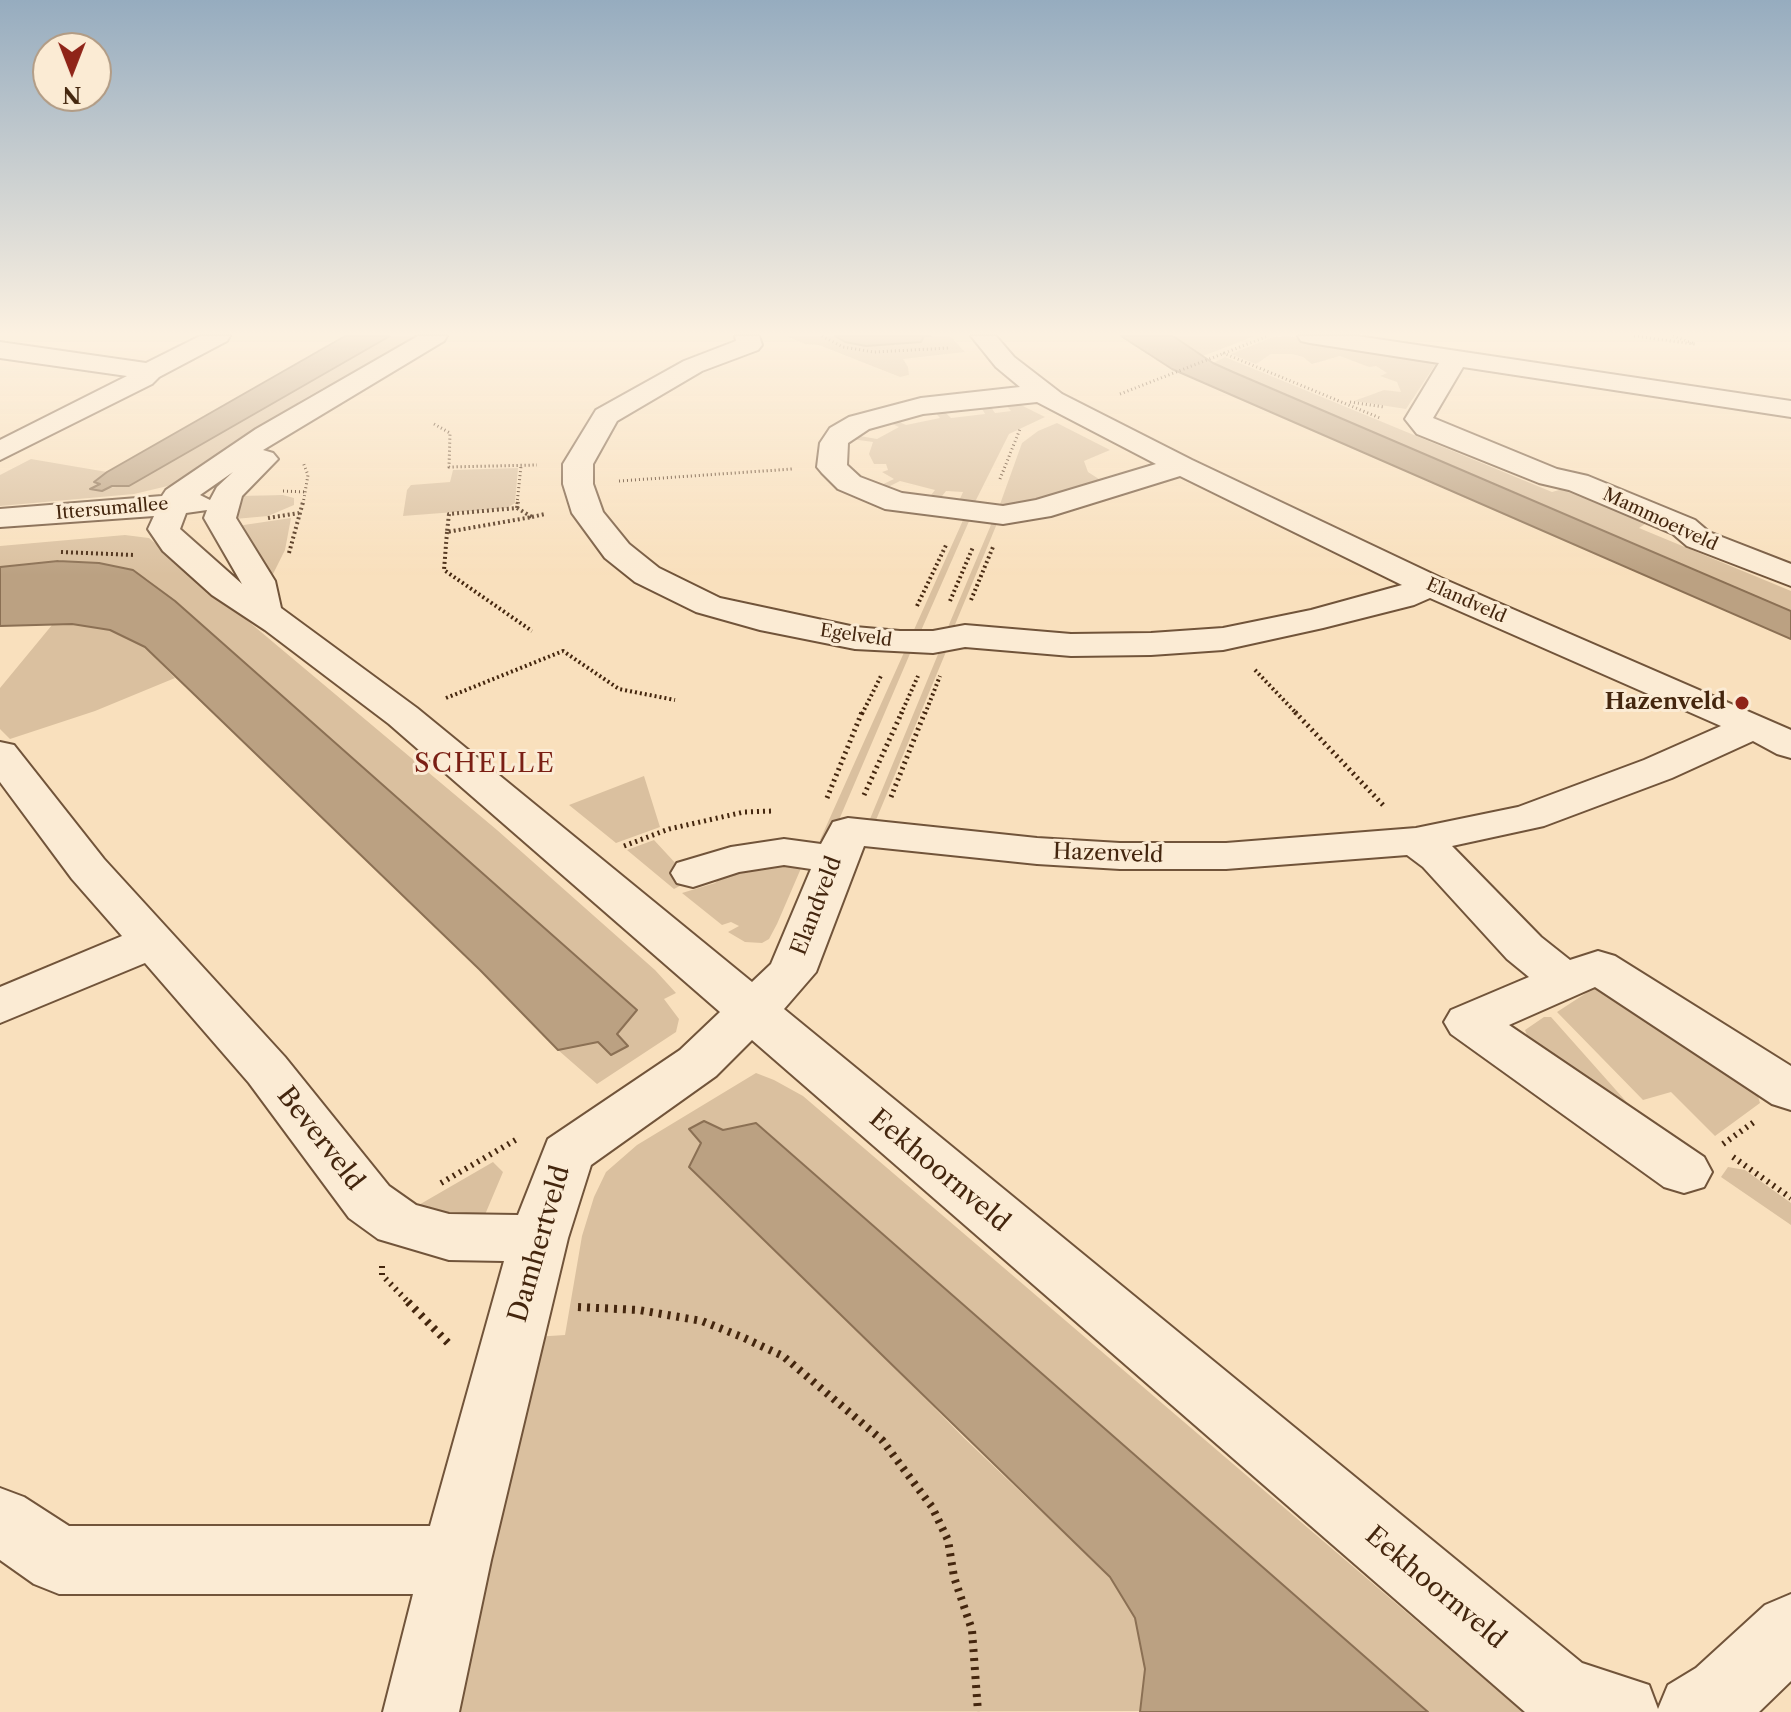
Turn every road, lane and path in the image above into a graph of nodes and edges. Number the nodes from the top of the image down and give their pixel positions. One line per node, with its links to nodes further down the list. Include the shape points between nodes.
1 (303, 415): 29 (path, via 295,437 308,475 306,492 291,550)
2 (57, 416): 12 (street)
3 (301, 416): 20 (street, via 177,497)
4 (302, 416): 19 (street)
5 (606, 416): 17 (street)
6 (885, 416): 16 (street, via 840,434)
7 (1086, 416): 15 (street, Elandveld)
8 (1377, 416): 10 (path)
9 (1421, 416): 27 (street, Mammoetveld, via 1427,428 1550,477 1577,482)
10 (1388, 421)
11 (434, 424): 14 (path, via 450,433 449,467)
12 (14, 435): 13 (street)
13 (0, 451)
14 (521, 466): 17 (path); 18 (path)
15 (1182, 466): 16 (street, via 1003,515 896,502 849,483); 28 (street, Elandveld)
16 (832, 467): 17 (path)
17 (580, 485): 21 (path); 31 (street, Egelveld, via 617,551 647,575 708,605 760,619 909,643 965,636 1071,645)
18 (517, 508): 21 (path); 23 (path, via 449,514)
19 (222, 510): 20 (street, Ittersumallee); 29 (street, via 258,581)
20 (170, 514): 22 (street, Ittersumallee); 24 (street, Ittersumallee); 26 (street, Eekhoornveld, via 164,529)
21 (532, 517): 23 (path)
22 (0, 518)
23 (447, 532): 30 (path, via 444,570)
24 (0, 537)
25 (48, 552): 26 (path, via 111,552)
26 (194, 562): 29 (street, Eekhoornveld)
27 (1791, 576)
28 (1429, 585): 31 (street, Egelveld, via 1402,598); 34 (street, Elandveld)
29 (264, 613): 33 (street, Eekhoornveld)
30 (532, 631)
31 (1223, 639): 37 (path)
32 (675, 700): 33 (path, via 619,689 563,651)
33 (403, 716): 43 (street, Eekhoornveld)
34 (1754, 726): 35 (street, Elandveld); 37 (street, Hazenveld, via 1529,817)
35 (1791, 746)
36 (0, 754): 40 (street, Beverveld, via 88,869)
37 (1416, 841): 38 (street, Hazenveld, via 1226,856); 41 (street)
38 (841, 845): 39 (street, Hazenveld, via 731,860); 43 (street, Elandveld, via 792,972)
39 (693, 873)
40 (154, 941): 42 (street); 48 (street, Beverveld, via 267,1070 369,1202)
41 (1563, 980): 44 (street, via 1598,967); 46 (street, via 1469,1022)
42 (0, 1006)
43 (752, 1013): 49 (street, Damhertveld, via 698,1063 567,1154); 57 (street, Eekhoornveld, via 1562,1695)
44 (1779, 1102): 47 (path, via 1719,1147)
45 (531, 1131): 48 (path)
46 (1684, 1172)
47 (1791, 1198)
48 (386, 1215): 49 (street, Beverveld, via 449,1237); 51 (path, via 382,1275)
49 (539, 1238): 50 (street, Damhertveld)
50 (520, 1311): 51 (street, Damhertveld); 56 (path, via 591,1306 702,1321 783,1356 848,1410 882,1440 943,1527 972,1630)
51 (499, 1394): 53 (street, Damhertveld)
52 (0, 1520): 53 (street, via 59,1560)
53 (456, 1560): 55 (street, Damhertveld)
54 (1791, 1630): 58 (street, via 1723,1695)
55 (421, 1712)
56 (978, 1712)
57 (1622, 1712)
58 (1695, 1712)

